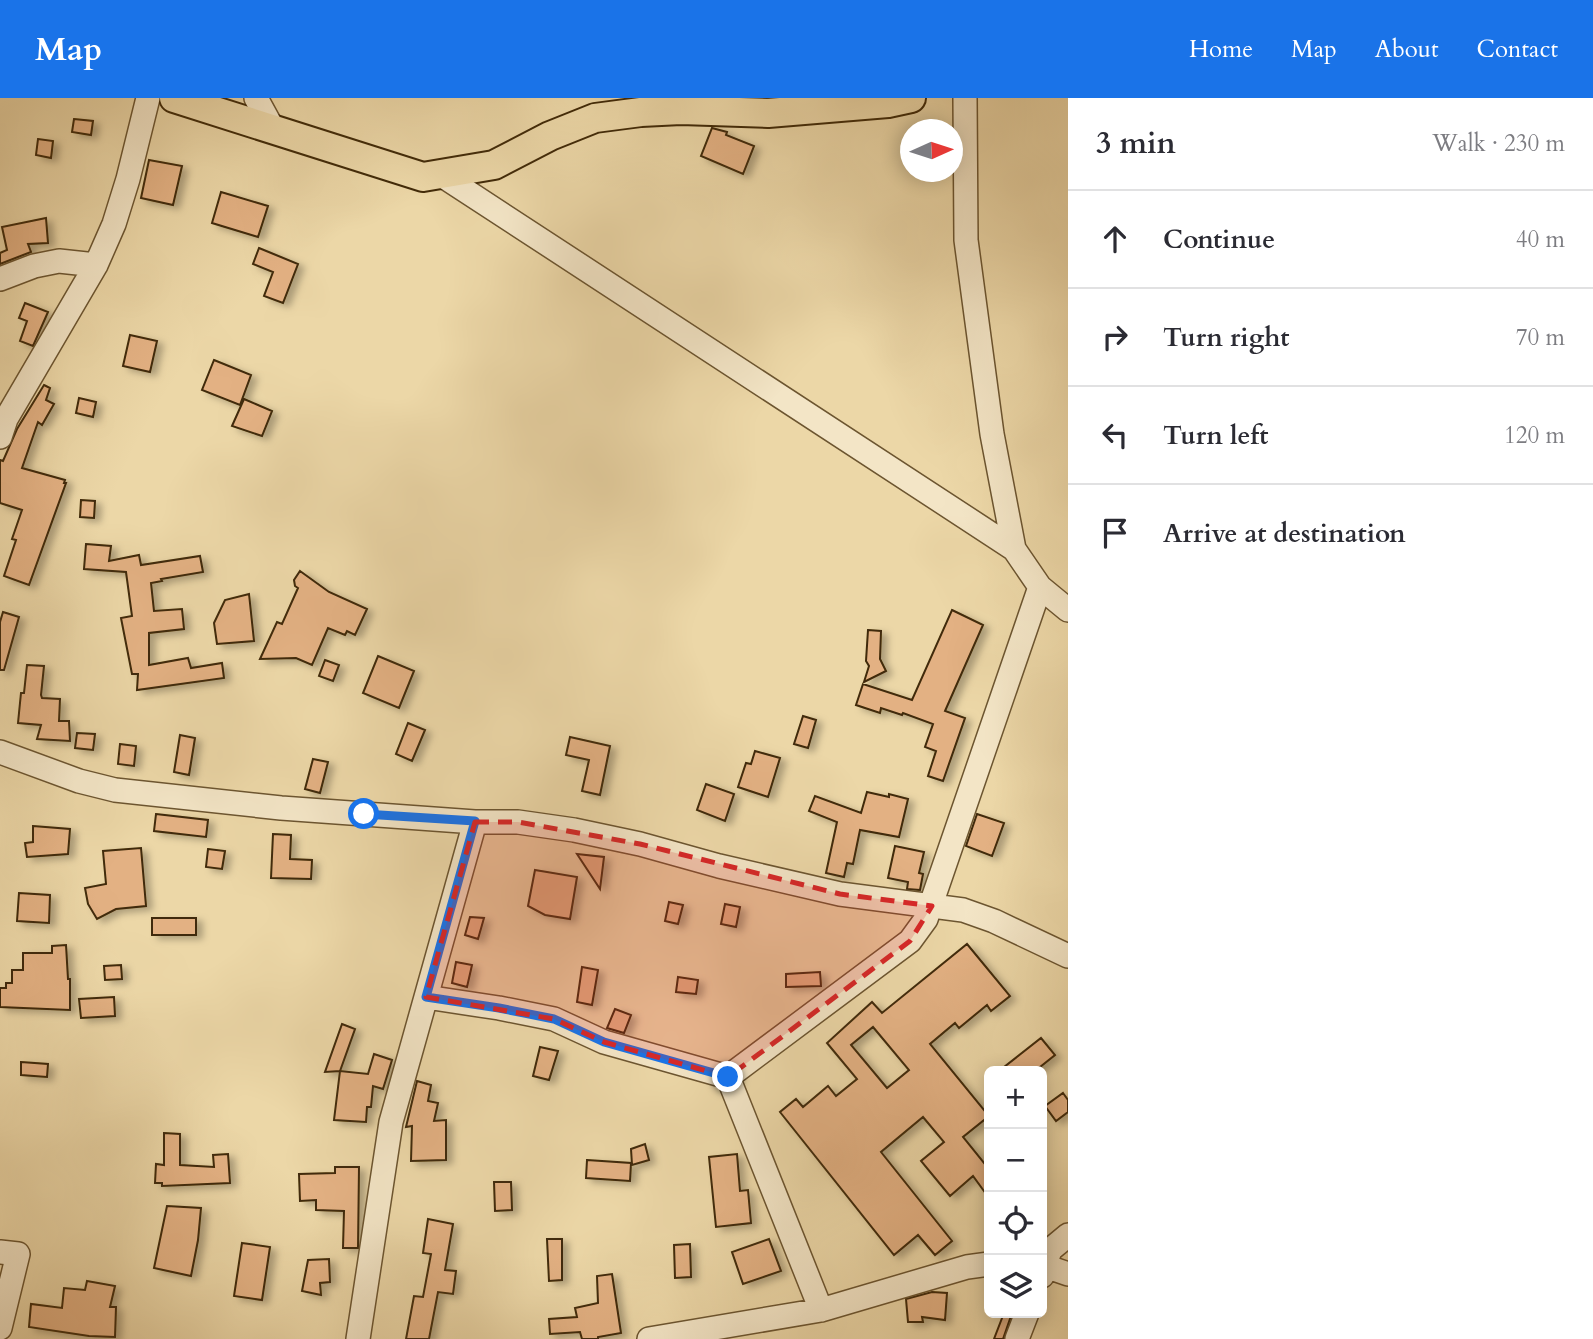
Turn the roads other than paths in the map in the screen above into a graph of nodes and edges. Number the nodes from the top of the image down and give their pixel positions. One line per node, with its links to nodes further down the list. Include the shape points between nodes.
1 (148, 98): 8 (street, via 117,213)
2 (174, 98): 6 (main road)
3 (256, 98): 6 (street)
4 (911, 98): 7 (main road, via 768,113 681,110 595,118 494,165)
5 (965, 98): 11 (street, via 966,240)
6 (272, 129): 7 (main road, via 423,177)
7 (440, 174): 11 (street)
8 (96, 265): 9 (street, via 59,261); 10 (street)
9 (0, 279)
10 (2, 422)
11 (1013, 549): 12 (street)
12 (1040, 587): 13 (street); 16 (street)
13 (1068, 610)
14 (0, 752): 15 (street, via 115,790 281,808)
15 (475, 821): 16 (street, via 574,830 840,894); 18 (street)
16 (932, 906): 17 (street, via 994,921); 19 (street, via 909,941)
17 (1068, 956)
18 (426, 997): 19 (street, via 554,1019 604,1042); 29 (street, via 391,1122)
19 (728, 1077): 26 (street)
20 (1068, 1235): 22 (street)
21 (0, 1252): 28 (street, via 18,1254)
22 (1047, 1258)
23 (984, 1264): 26 (street)
24 (1047, 1270): 25 (street)
25 (1068, 1275)
26 (821, 1310): 30 (street)
27 (1025, 1318): 31 (street)
28 (0, 1328)
29 (358, 1339)
30 (649, 1339)
31 (1017, 1339)

